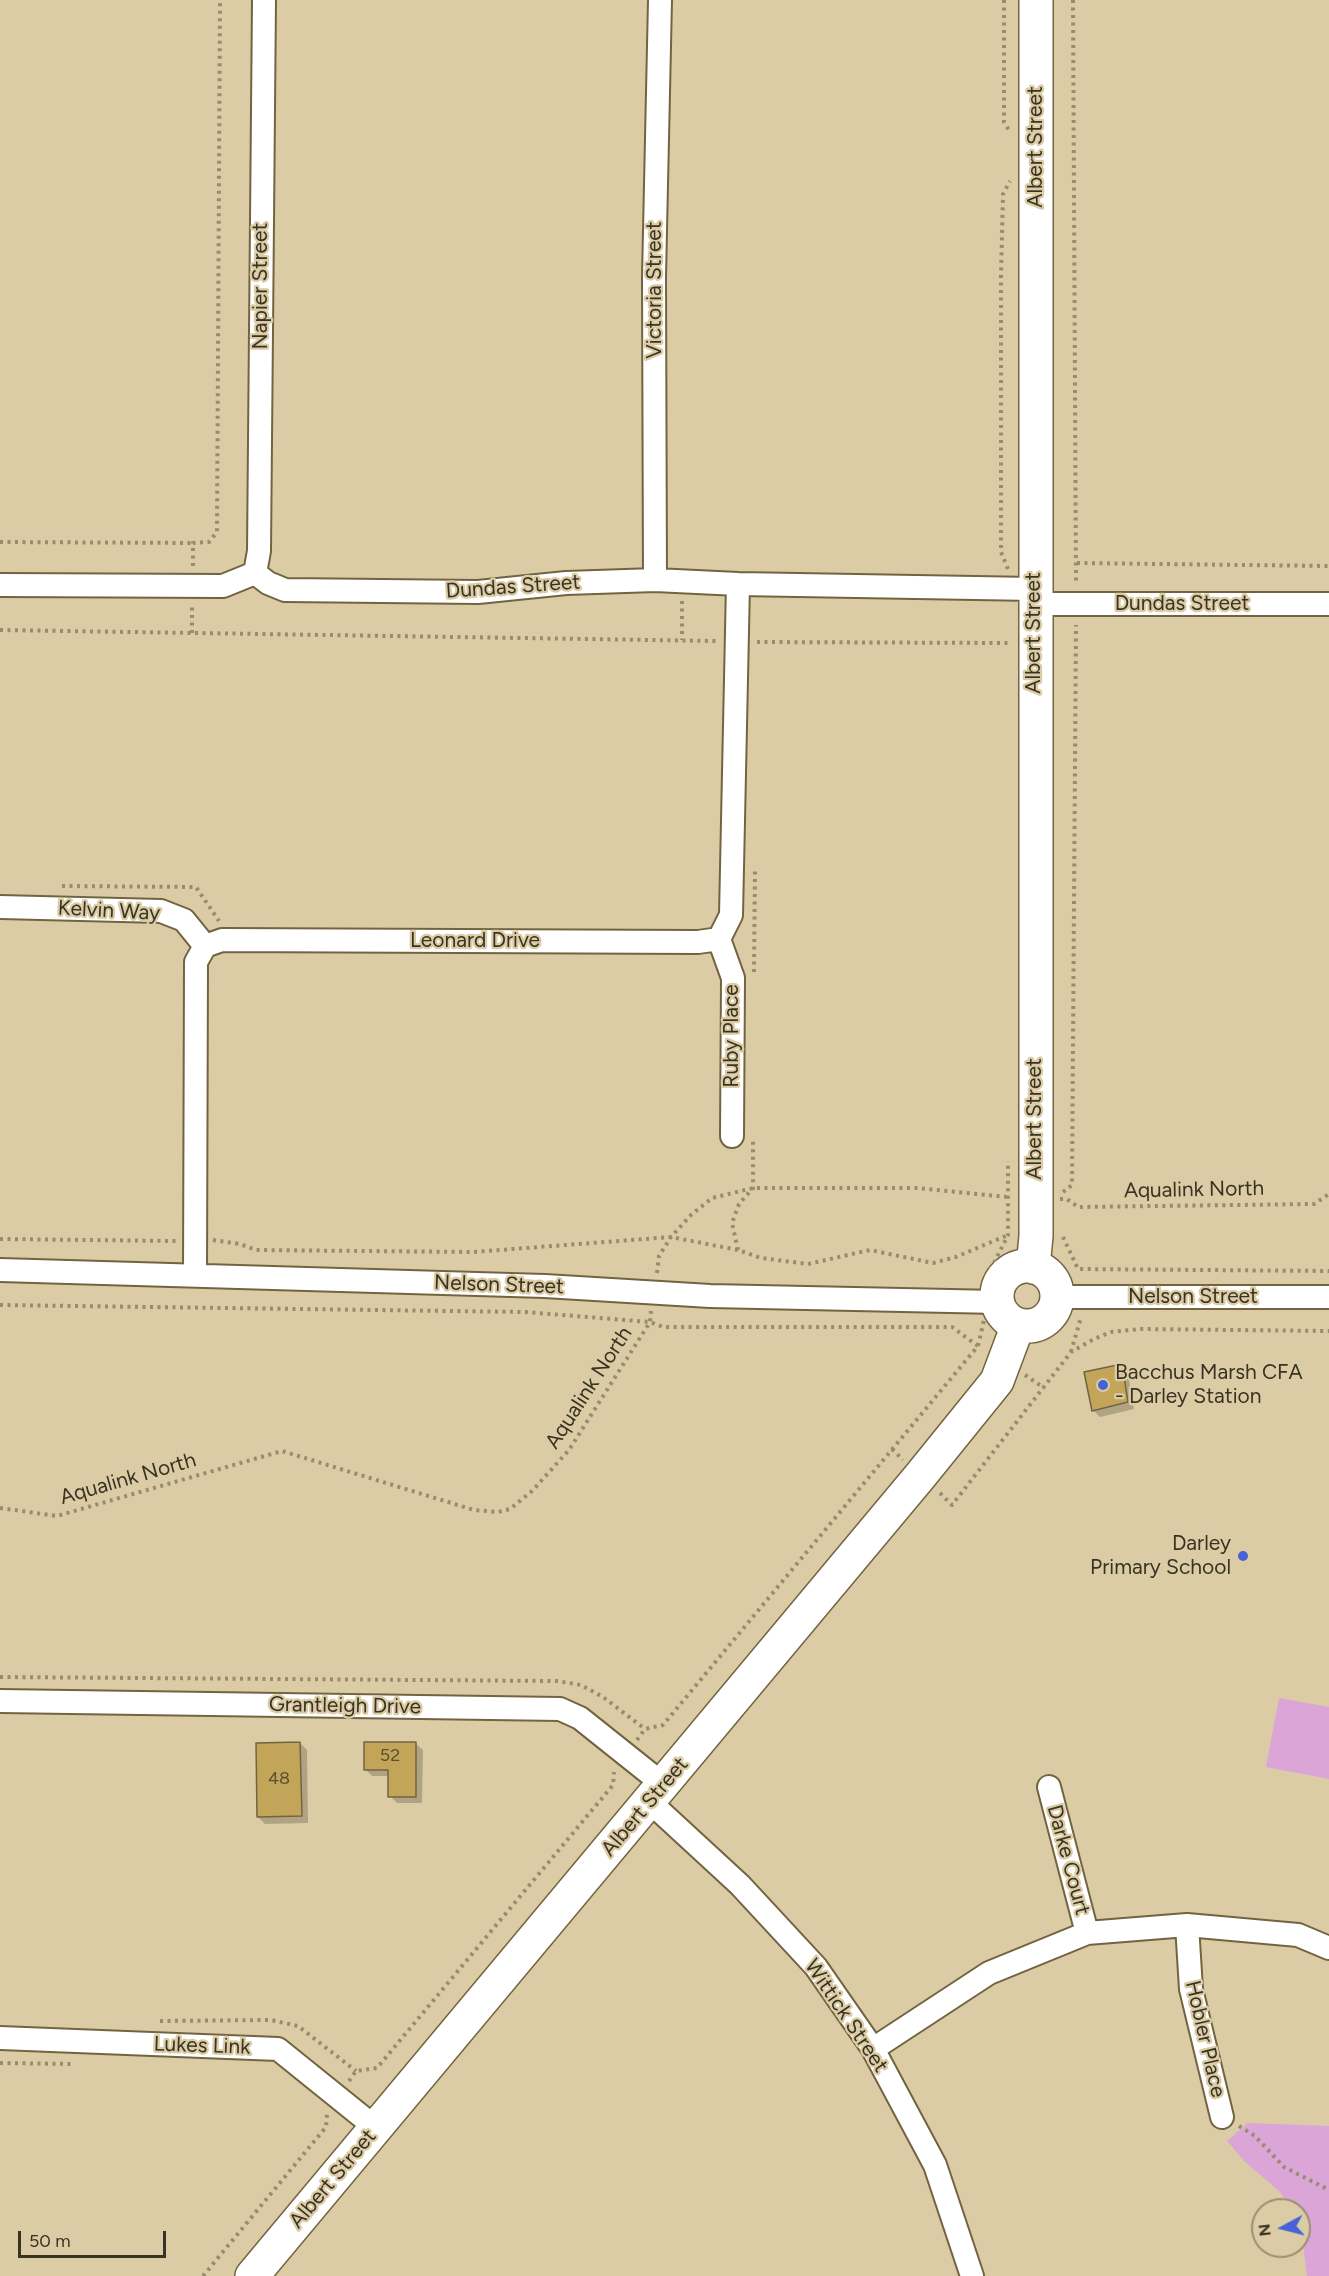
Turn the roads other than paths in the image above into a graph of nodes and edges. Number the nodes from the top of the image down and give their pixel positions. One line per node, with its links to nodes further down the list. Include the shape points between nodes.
1 (264, 0): 4 (street, Napier Street, via 259,551)
2 (660, 0): 5 (street, Victoria Street, via 654,276)
3 (1036, 0): 8 (street, Albert Street)
4 (255, 573): 5 (street, Dundas Street, via 285,590 478,592 566,583); 7 (street, via 223,586 193,588)
5 (655, 580): 6 (street, Dundas Street)
6 (738, 584): 8 (street, Dundas Street); 11 (street, via 747,642 731,915)
7 (0, 585)
8 (1026, 593): 9 (street, Dundas Street); 14 (street, Albert Street)
9 (1329, 604)
10 (0, 907): 12 (street, Kelvin Way, via 161,911 184,920)
11 (719, 939): 12 (street, Leonard Drive, via 222,940); 13 (street, Ruby Place, via 733,978)
12 (205, 946): 16 (street, via 196,962)
13 (743, 1133)
14 (1048, 1243): 17 (street, via 1050,1278); 19 (street, Albert Street, via 1006,1275 998,1291)
15 (0, 1270): 16 (street, Nelson Street)
16 (195, 1275): 19 (street, Nelson Street, via 654,1291)
17 (1057, 1298): 18 (street, Nelson Street); 19 (street, via 1055,1308 1036,1325)
18 (1329, 1298)
19 (1008, 1313): 22 (street, Albert Street, via 1004,1362 997,1381)
20 (0, 1701): 22 (street, Grantleigh Drive, via 560,1709 579,1718)
21 (1049, 1787): 24 (street, Darke Court)
22 (657, 1794): 27 (street, Wittick Street, via 816,1967); 29 (street, Albert Street)
23 (1187, 1925): 24 (street); 25 (street, via 1298,1935); 28 (street, Hobler Place, via 1191,1989)
24 (1087, 1933): 27 (street, via 989,1973)
25 (1329, 1948)
26 (0, 2038): 29 (street, Lukes Link, via 278,2049)
27 (873, 2049): 31 (street, Wittick Street, via 934,2165)
28 (1222, 2117)
29 (376, 2128): 30 (street, Albert Street)
30 (252, 2276)
31 (972, 2276)

